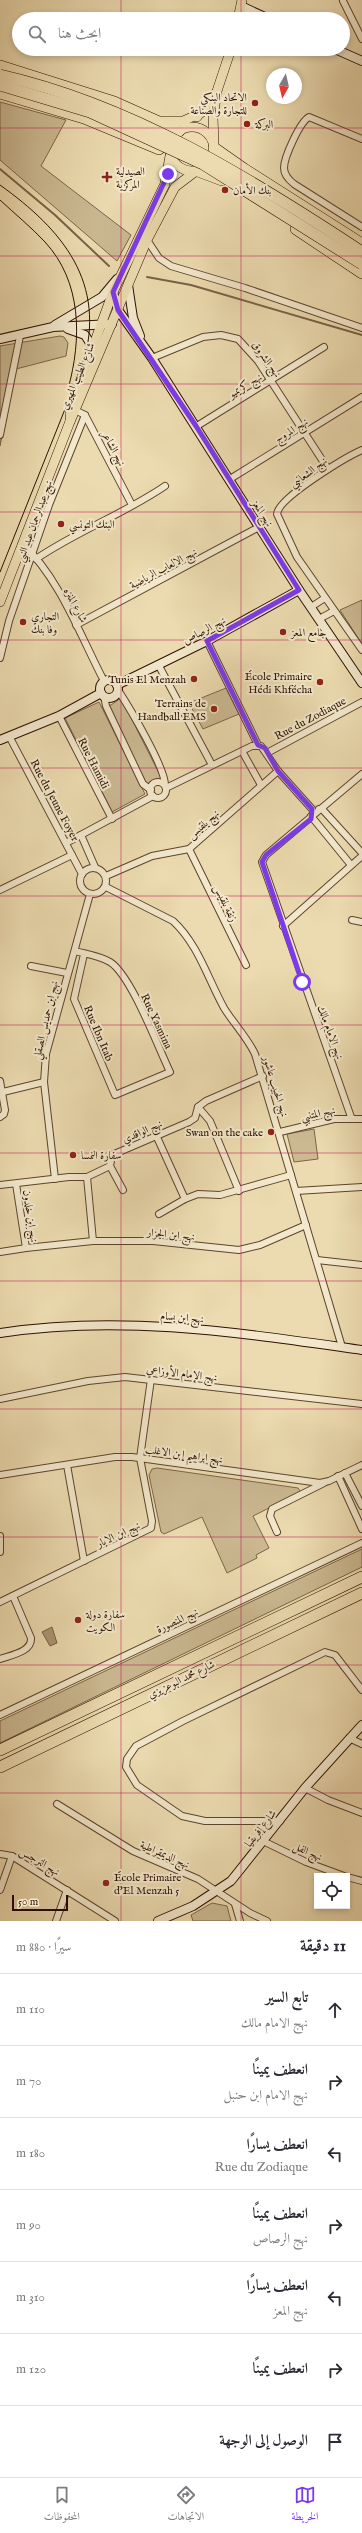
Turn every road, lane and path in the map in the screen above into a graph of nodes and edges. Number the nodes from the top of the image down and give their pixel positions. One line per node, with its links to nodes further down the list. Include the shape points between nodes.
1 (343, 0): 4 (street)
2 (241, 3): 3 (street)
3 (257, 12)
4 (349, 12)
5 (350, 14): 6 (street)
6 (362, 39)
7 (229, 56): 13 (main road)
8 (350, 56): 9 (street)
9 (362, 62)
10 (0, 66): 16 (highway, via 107,100)
11 (0, 75): 25 (highway, bridge, via 86,100 177,141 282,201)
12 (0, 85): 27 (highway, bridge, via 90,112 203,164)
13 (217, 91): 15 (main road); 19 (main road, via 213,118)
14 (0, 93): 20 (highway, via 77,116)
15 (201, 113): 16 (main road, via 174,122); 17 (main road)
16 (143, 116): 17 (highway)
17 (182, 129): 19 (main road, via 193,127 207,132); 20 (main road, via 170,143)
18 (362, 139): 22 (street, via 309,117 302,124 294,140 284,168 287,177 294,184)
19 (214, 147): 21 (main road, via 213,159); 24 (highway)
20 (170, 154): 21 (main road, via 181,169); 26 (main road, via 165,184)
21 (197, 171): 23 (main road, شارع الطيب المهيري, via 175,187); 28 (highway, via 223,180)
22 (362, 227)
23 (147, 240): 29 (main road, شارع الطيب المهيري); 35 (street, via 160,258 171,266)
24 (362, 244)
25 (362, 252)
26 (128, 261): 30 (main road); 34 (street, via 120,276 102,296)
27 (362, 264)
28 (362, 273)
29 (128, 285): 31 (main road, شارع الطيب المهيري); 40 (street, نهج المعز, via 133,318)
30 (113, 292): 31 (street, نهج المعز); 33 (main road)
31 (118, 310): 32 (main road, شارع الطيب المهيري); 40 (street, نهج المعز)
32 (112, 324): 33 (street); 43 (main road, شارع الطيب المهيري)
33 (101, 325): 34 (street); 39 (main road)
34 (50, 327): 36 (street); 39 (street, via 77,331 89,339)
35 (362, 328)
36 (20, 336): 37 (street); 45 (street)
37 (0, 340)
38 (324, 347): 41 (street, نهج كريميو)
39 (93, 348): 43 (main road)
40 (150, 355): 41 (street, نهج الشروق, via 203,337 228,336 242,342); 44 (street, نهج المعز)
41 (271, 381): 44 (street, نهج كريميو); 46 (street, نهج الشروق)
42 (362, 397): 46 (street, نهج المروج)
43 (77, 411): 51 (street, نهج الشاعر); 53 (main road, شارع الطيب المهيري, via 69,424); 54 (street, نهج عبدالرحمان عبد النبي)
44 (196, 426): 49 (street, نهج المعز)
45 (0, 434)
46 (305, 434): 48 (street, نهج الشروق); 49 (street, نهج المروج)
47 (362, 450): 48 (street, نهج الشعانبي)
48 (328, 469): 57 (street, نهج الشعانبي, via 278,510 278,519 297,557)
49 (230, 479): 52 (street, نهج المعز)
50 (165, 486): 51 (street)
51 (132, 505): 55 (street, via 65,539)
52 (258, 527): 56 (street, نهج المعز); 62 (street, نهج الالعاب الرياضية)
53 (22, 543): 54 (street, شارع المنزه); 58 (main road, شارع الطيب المهيري)
54 (32, 553): 55 (street, شارع المنزه); 65 (street, نهج عبدالرحمان عبد النبي, via 9,621)
55 (36, 559): 62 (street, شارع المنزه, via 55,585)
56 (299, 590): 59 (street, نهج المعز); 63 (street, نهج الرصاص)
57 (325, 598): 59 (street); 60 (street)
58 (0, 602)
59 (311, 607): 61 (street, نهج المعز)
60 (334, 611): 61 (street); 64 (street)
61 (319, 619): 68 (street, نهج المعز)
62 (76, 625): 67 (street, شارع المنزه)
63 (207, 641): 66 (street, نهج الرصاص); 75 (street, Rue du Zodiaque)
64 (362, 650)
65 (0, 658)
66 (159, 666): 69 (street, نهج الرصاص); 78 (street)
67 (104, 681): 69 (street, via 114,681); 70 (street, via 100,686)
68 (362, 683)
69 (117, 688): 70 (street, نهج الرصاص, via 112,697); 82 (street, via 145,738 164,778)
70 (102, 694): 72 (street, نهج الرصاص); 83 (street, via 143,784)
71 (362, 702): 77 (street, Rue du Zodiaque)
72 (58, 716): 73 (street, نهج الرصاص); 86 (street, Rue Hamidi)
73 (9, 736): 74 (street, نهج الرصاص); 89 (street, Rue du Jeune Foyer)
74 (0, 740)
75 (258, 745): 76 (street); 77 (street, Rue du Zodiaque, via 265,748)
76 (242, 751): 78 (street); 81 (street)
77 (267, 753): 79 (street, Rue du Zodiaque)
78 (212, 765): 82 (street, via 178,784)
79 (278, 771): 81 (street, نهج بلقيس); 84 (street, Rue du Zodiaque)
80 (362, 774): 85 (street)
81 (261, 785): 90 (street, نهج بلقيس)
82 (165, 786): 83 (street, via 155,783); 83 (street, via 166,792 162,797)
83 (152, 793): 86 (street)
84 (312, 809): 85 (street); 87 (street)
85 (322, 809): 87 (street); 91 (street)
86 (112, 819): 88 (street)
87 (311, 819): 94 (street); 103 (street, نهج الامام مالك, via 266,855 262,862)
88 (81, 835): 89 (street); 95 (street)
89 (66, 843): 92 (street, Rue du Jeune Foyer)
90 (189, 849): 97 (street, نهج بلقيس, via 152,856); 106 (street, زنقة بلقيس)
91 (362, 853)
92 (72, 855): 96 (street, Rue du Jeune Foyer); 99 (street)
93 (362, 856): 94 (street)
94 (351, 865): 103 (street)
95 (95, 867): 96 (street, via 85,870); 97 (street, via 102,870)
96 (82, 874): 100 (street, via 81,886)
97 (106, 876): 98 (street)
98 (106, 887): 100 (street, via 102,891); 109 (street, نهج الحبيب عاشور, via 173,921 182,929 197,952 226,1010 247,1037)
99 (0, 890)
100 (90, 894): 104 (street, نهج ابن حمديس الصقلي)
101 (352, 920): 102 (street)
102 (362, 922)
103 (283, 926): 116 (street, نهج الامام مالك)
104 (75, 951): 105 (street, Rue Yasmina); 108 (street, نهج ابن حمديس الصقلي)
105 (84, 954): 113 (street, Rue Ibn Itab, via 74,999); 113 (street, Rue Yasmina, via 110,962 124,976 170,1072)
106 (246, 965)
107 (31, 966): 108 (street)
108 (67, 973): 111 (street, نهج ابن حمديس الصقلي, via 46,1054)
109 (263, 1076): 114 (street, نهج الواقدي); 118 (street, نهج الحبيب عاشور)
110 (0, 1081): 112 (street)
111 (44, 1082): 112 (street); 123 (street, نهج ابن حمديس الصقلي)
112 (3, 1092): 115 (street, via 5,1113)
113 (115, 1095)
114 (198, 1106): 119 (street, نهج الواقدي, via 195,1118); 128 (street, via 210,1121)
115 (0, 1117)
116 (351, 1117): 117 (street, نهج المتنبي); 118 (street, نهج المتنبي)
117 (362, 1119)
118 (280, 1132): 121 (street, نهج الحبيب عاشور)
119 (156, 1135): 120 (street, نهج الواقدي, via 112,1155); 130 (street)
120 (110, 1166): 122 (street); 127 (street)
121 (291, 1175): 128 (street); 129 (street, نهج الحبيب عاشور)
122 (87, 1177): 123 (street); 133 (street)
123 (55, 1179): 124 (street)
124 (16, 1184): 125 (street); 134 (street, نهج ابن خلدون)
125 (0, 1185)
126 (362, 1187): 129 (street)
127 (123, 1190)
128 (239, 1191): 130 (street, via 214,1196 201,1193)
129 (296, 1191): 132 (street, نهج الحبيب عاشور)
130 (184, 1199): 131 (street)
131 (159, 1214)
132 (306, 1225): 133 (street, نهج ابن الجزار, via 239,1250 153,1241); 136 (street, نهج الحبيب عاشور)
133 (93, 1241): 134 (street, نهج ابن الجزار)
134 (26, 1248): 135 (street, نهج ابن خلدون)
135 (0, 1252)
136 (317, 1260): 137 (street); 139 (street, نهج الحبيب عاشور)
137 (362, 1265)
138 (0, 1333): 139 (street, نهج ابن بسام, via 76,1324 181,1327)
139 (342, 1347): 140 (street, نهج ابن بسام)
140 (362, 1350)
141 (151, 1379): 142 (street, نهج الإمام الأوزاعي, via 110,1377); 143 (street, نهج الإمام الأوزاعي); 144 (street, نهج ابن الابار)
142 (0, 1399)
143 (362, 1404)
144 (140, 1458): 145 (street, نهج ابراهيم إبن الاغلب, via 115,1457); 150 (street, نهج ابراهيم إبن الاغلب, via 304,1482); 157 (street, نهج ابن الابار, via 152,1521 151,1528)
145 (67, 1464): 148 (street, نهج ابراهيم إبن الاغلب); 157 (street)
146 (362, 1466): 147 (street, نهج ابراهيم إبن الاغلب)
147 (346, 1473): 149 (street, نهج ابراهيم إبن الاغلب); 151 (street)
148 (0, 1475)
149 (338, 1476): 150 (street, نهج ابراهيم إبن الاغلب); 152 (street)
150 (329, 1481): 153 (street, via 272,1509 270,1516)
151 (362, 1506)
152 (362, 1529)
153 (277, 1532)
154 (0, 1536): 156 (street)
155 (362, 1543): 164 (street, نهج المنصورة)
156 (0, 1552)
157 (84, 1561): 160 (street, نهج ابن الابار)
158 (362, 1577): 168 (highway, شارع محمد البوعزيزي)
159 (362, 1593): 169 (highway, شارع محمد البوعزيزي)
160 (14, 1596): 161 (street, نهج ابن الابار); 162 (street, via 31,1638 31,1644 26,1649)
161 (0, 1602)
162 (0, 1660)
163 (362, 1690): 173 (street, via 335,1655 325,1652 136,1746 127,1759 126,1766 137,1785 182,1816 204,1821)
164 (0, 1715)
165 (362, 1725): 166 (street, شارع إفريقيا)
166 (350, 1738): 167 (street); 170 (street, شارع إفريقيا)
167 (362, 1744)
168 (0, 1750)
169 (2, 1768)
170 (305, 1788): 172 (street); 173 (street, شارع إفريقيا)
171 (57, 1804): 182 (street, نهج الديمقراطية, via 133,1851 198,1879)
172 (362, 1813)
173 (280, 1821): 174 (street, شارع إفريقيا)
174 (265, 1842): 177 (street, نهج الفل, via 306,1862); 182 (street, شارع إفريقيا, via 231,1881)
175 (0, 1854): 176 (street, نهج النرجس)
176 (12, 1856): 180 (street); 181 (street, نهج النرجس)
177 (337, 1873)
178 (350, 1877): 179 (street, نهج الفل)
179 (362, 1881)
180 (0, 1890)
181 (67, 1890): 184 (street, نهج النرجس); 185 (street, نهج النرجس)
182 (218, 1891): 183 (street, نهج الديمقراطية); 186 (street, شارع إفريقيا, via 193,1906)
183 (235, 1904): 187 (street); 188 (street, نهج الديمقراطية)
184 (56, 1921)
185 (116, 1921)
186 (158, 1921)
187 (240, 1921)
188 (267, 1921)

